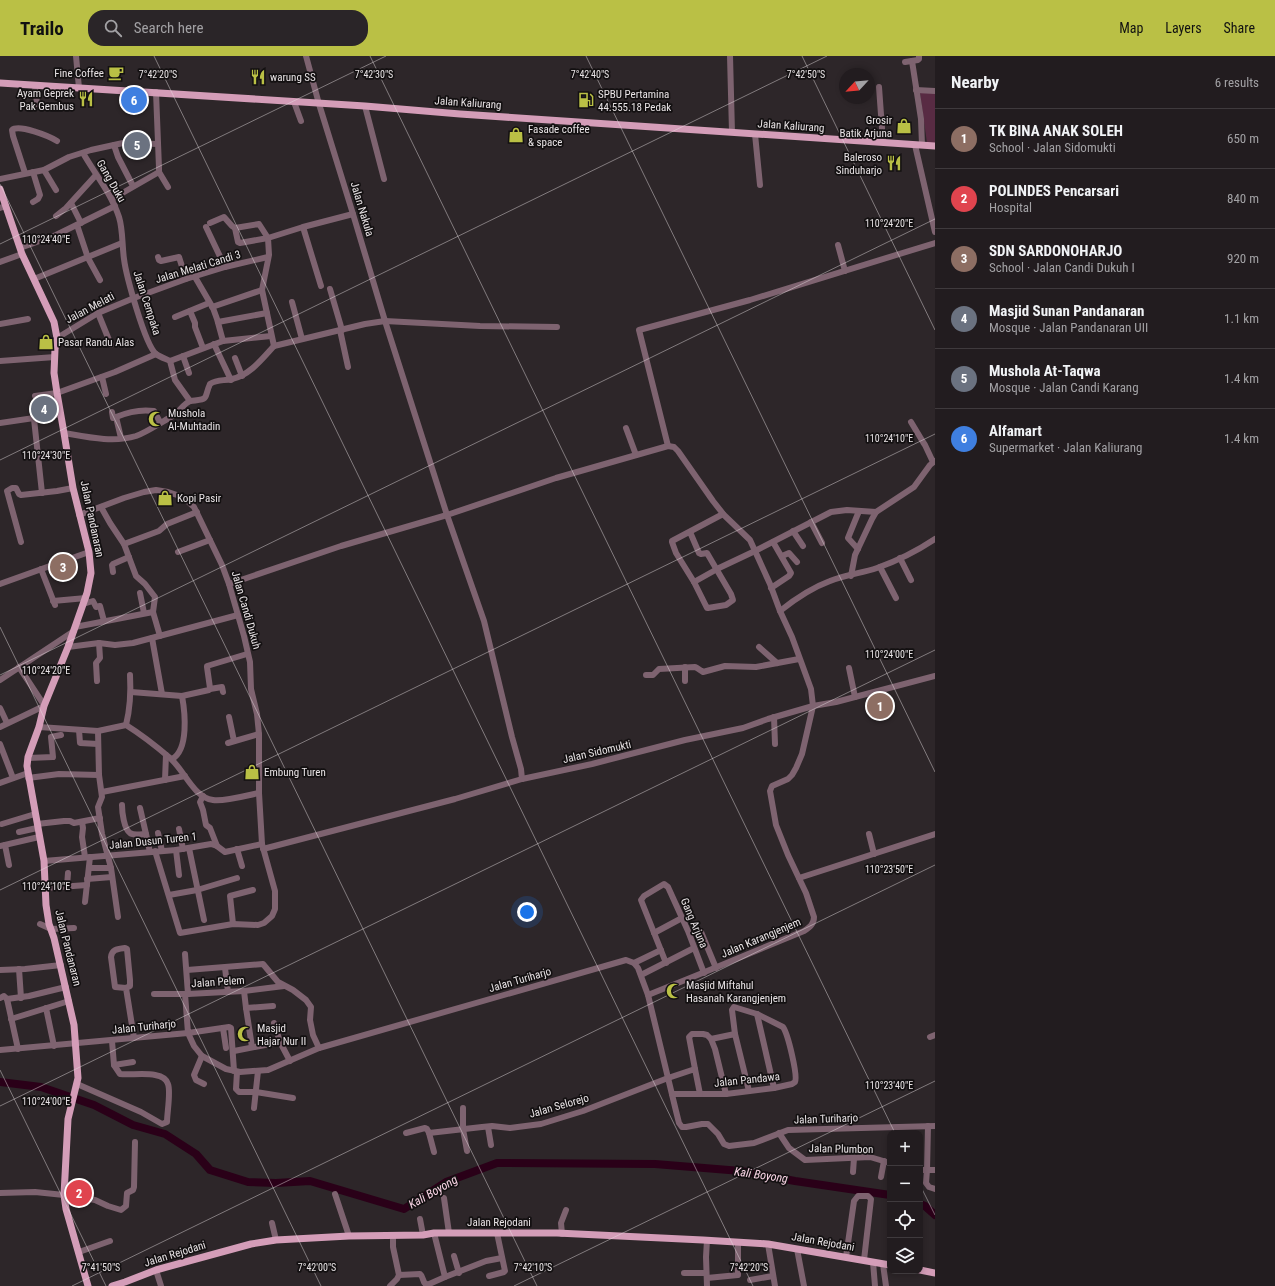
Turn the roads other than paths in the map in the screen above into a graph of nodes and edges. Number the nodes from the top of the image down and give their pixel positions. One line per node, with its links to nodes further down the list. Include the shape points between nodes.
1 (76, 56): 10 (street)
2 (306, 56): 16 (street, Jalan Nakula)
3 (730, 56): 19 (street)
4 (919, 56): 5 (street, via 918,60)
5 (912, 61): 6 (street); 11 (street)
6 (905, 62)
7 (0, 83): 8 (main road, Jalan Kaliurang)
8 (35, 85): 10 (main road, Jalan Kaliurang); 15 (street)
9 (879, 87): 22 (street)
10 (79, 88): 13 (main road, Jalan Kaliurang)
11 (916, 90): 12 (street); 25 (street, via 921,119)
12 (935, 91)
13 (156, 92): 14 (main road, Jalan Kaliurang); 23 (street)
14 (294, 102): 16 (main road, Jalan Kaliurang); 18 (street)
15 (37, 104)
16 (319, 104): 17 (main road, Jalan Kaliurang); 45 (street, Jalan Nakula)
17 (365, 106): 19 (main road, Jalan Kaliurang); 34 (street)
18 (301, 122)
19 (732, 132): 20 (main road, Jalan Kaliurang)
20 (755, 134): 22 (main road, Jalan Kaliurang); 35 (street)
21 (57, 141): 31 (street, via 50,136 19,128 12,130)
22 (883, 142): 25 (main road, Jalan Kaliurang)
23 (158, 144): 24 (street); 30 (street)
24 (114, 145): 27 (street); 36 (street)
25 (918, 145): 26 (main road, Jalan Kaliurang); 50 (street)
26 (935, 146)
27 (83, 153): 28 (street); 32 (street, Gang Duku)
28 (44, 170): 29 (street); 38 (street)
29 (33, 172): 31 (street); 41 (street, via 40,196)
30 (160, 172): 36 (street); 37 (street)
31 (25, 173): 33 (street)
32 (96, 175): 40 (street, Gang Duku); 42 (street)
33 (0, 179)
34 (384, 179)
35 (760, 185)
36 (134, 186): 40 (street)
37 (168, 187)
38 (56, 190)
39 (1, 193): 44 (main road, Jalan Pandanaran)
40 (112, 198): 43 (street, Gang Duku)
41 (33, 202)
42 (71, 203): 46 (street); 47 (street)
43 (115, 206): 47 (street); 52 (street, Gang Duku, via 122,225)
44 (3, 207): 55 (main road, Jalan Pandanaran)
45 (353, 214): 48 (street); 77 (street, Jalan Nakula)
46 (56, 216)
47 (79, 224): 55 (street); 58 (street)
48 (303, 227): 51 (street); 66 (street)
49 (235, 228): 51 (street, via 259,224); 51 (street, via 240,243); 60 (street, via 224,217 208,225)
50 (935, 232)
51 (268, 238): 57 (street)
52 (122, 243): 58 (street); 69 (street, Jalan Cempaka, via 126,272)
53 (935, 243): 61 (street)
54 (837, 246): 61 (street)
55 (21, 251): 59 (street); 63 (main road, Jalan Pandanaran)
56 (158, 257): 64 (street, via 161,261 179,257)
57 (268, 257): 60 (street, Jalan Melati Candi 3); 68 (street)
58 (88, 258): 63 (street); 65 (street)
59 (0, 262)
60 (225, 267): 62 (street, Jalan Melati Candi 3)
61 (844, 271): 115 (street, via 639,330)
62 (195, 277): 64 (street, Jalan Melati Candi 3); 71 (street)
63 (34, 279): 83 (main road, Jalan Pandanaran, via 54,322)
64 (186, 279): 69 (street, Jalan Melati Candi 3)
65 (100, 280)
66 (321, 286)
67 (330, 289): 81 (street)
68 (262, 290): 71 (street); 74 (street)
69 (134, 298): 73 (street, Jalan Melati); 90 (street, Jalan Cempaka, via 145,334)
70 (292, 302): 84 (street)
71 (211, 305): 72 (street); 78 (street)
72 (190, 311): 75 (street); 89 (street)
73 (98, 313): 83 (street, Jalan Melati); 87 (street)
74 (267, 313): 78 (street); 82 (street)
75 (175, 317)
76 (28, 319): 79 (street)
77 (385, 321): 80 (street); 81 (street); 126 (street, Jalan Nakula)
78 (218, 322): 85 (street)
79 (0, 324)
80 (557, 328)
81 (341, 330): 84 (street); 96 (street)
82 (271, 336): 85 (street); 88 (street)
83 (57, 338): 92 (main road, Jalan Pandanaran)
84 (302, 339): 88 (street)
85 (223, 341): 86 (street)
86 (214, 344): 89 (street); 100 (street)
87 (111, 345)
88 (274, 346): 98 (street)
89 (203, 348): 91 (street)
90 (156, 354): 95 (street); 99 (street)
91 (183, 356): 95 (street); 97 (street)
92 (55, 357): 94 (street); 101 (main road, Jalan Pandanaran)
93 (235, 358): 98 (street)
94 (0, 361)
95 (170, 361): 104 (street, via 175,380)
96 (348, 367)
97 (189, 373)
98 (242, 376): 100 (street)
99 (102, 377): 101 (street); 102 (street)
100 (231, 380): 104 (street, via 215,381 210,384 204,399)
101 (57, 393): 103 (street); 106 (main road, Jalan Pandanaran)
102 (106, 394)
103 (35, 396)
104 (190, 401): 109 (street, via 176,414)
105 (112, 412): 107 (street, via 113,418)
106 (61, 414): 108 (street); 113 (main road, Jalan Pandanaran)
107 (116, 417): 109 (street, via 146,410 154,411); 114 (street)
108 (34, 418): 111 (street); 121 (street)
109 (160, 422): 114 (street, via 136,436)
110 (911, 422): 117 (street)
111 (0, 423)
112 (626, 428): 116 (street)
113 (64, 433): 114 (street); 118 (main road, Jalan Pandanaran)
114 (121, 438)
115 (668, 446): 116 (street); 127 (street, via 678,451)
116 (636, 455): 126 (street)
117 (934, 462): 125 (street, via 914,487)
118 (73, 488): 121 (street); 128 (main road, Jalan Pandanaran)
119 (7, 491): 120 (street); 121 (street, via 16,488 19,494); 134 (street)
120 (0, 493)
121 (42, 493)
122 (101, 507): 124 (street, Jalan Candi Dukuh, via 156,490 183,496); 128 (street, Jalan Candi Dukuh); 137 (street)
123 (859, 511): 125 (street); 129 (street, via 831,512); 139 (street, via 848,538)
124 (197, 512): 133 (street, Jalan Candi Dukuh); 137 (street, via 170,522 159,531)
125 (876, 512): 139 (street)
126 (447, 514): 155 (street); 212 (street, Jalan Nakula, via 484,621)
127 (723, 514): 131 (street); 140 (street, via 746,535)
128 (79, 515): 141 (main road, Jalan Pandanaran)
129 (811, 522): 130 (street); 136 (street)
130 (793, 531): 135 (street); 138 (street)
131 (690, 532): 149 (street, via 700,554 707,553); 153 (street, via 672,542 676,554)
132 (935, 539): 145 (street)
133 (210, 540): 142 (street); 155 (street, Jalan Candi Dukuh)
134 (21, 542)
135 (773, 542): 140 (street); 143 (street)
136 (822, 543)
137 (124, 544): 144 (street)
138 (803, 546)
139 (858, 549): 151 (street)
140 (756, 551): 149 (street); 156 (street)
141 (89, 552): 148 (street); 159 (main road, Jalan Pandanaran, via 91,573)
142 (178, 552)
143 (782, 556): 146 (street, via 789,553); 156 (street, via 791,573)
144 (129, 557): 150 (street, via 113,564); 161 (street, via 136,576 154,597)
145 (900, 558): 147 (street); 152 (street)
146 (797, 562)
147 (880, 567): 151 (street); 158 (street)
148 (41, 569): 154 (street); 159 (street, via 54,603)
149 (716, 570): 153 (street); 153 (street, via 733,598 732,602 707,608)
150 (113, 572)
151 (851, 576): 160 (street, via 829,581 808,591)
152 (911, 580)
153 (694, 582)
154 (0, 584)
155 (229, 584): 163 (street, Jalan Candi Dukuh)
156 (771, 588): 160 (street)
157 (140, 593): 162 (street)
158 (896, 598)
159 (84, 601): 164 (street, via 93,601 96,607 100,606); 165 (main road, Jalan Pandanaran)
160 (780, 611): 172 (street)
161 (153, 612): 162 (street); 166 (street)
162 (144, 613): 164 (street)
163 (238, 615): 166 (street); 171 (street, Jalan Candi Dukuh)
164 (104, 621): 165 (street)
165 (75, 629): 169 (main road, Jalan Pandanaran); 175 (street)
166 (160, 636): 167 (street)
167 (152, 638): 168 (street, via 133,643); 186 (street)
168 (99, 644): 169 (street); 181 (street)
169 (68, 647): 189 (main road, Jalan Pandanaran)
170 (759, 647): 173 (street)
171 (247, 654): 183 (street, via 207,666); 200 (street, Jalan Candi Dukuh, via 250,662 250,689)
172 (800, 659): 173 (street); 190 (street, via 811,689)
173 (777, 663): 174 (street, via 756,667 725,666 703,672 697,668)
174 (685, 667): 178 (street, via 659,669 653,674); 182 (street)
175 (19, 668): 180 (street); 189 (street)
176 (848, 668): 188 (street)
177 (130, 675): 184 (street)
178 (646, 675)
179 (935, 676): 188 (street, Jalan Sidomukti)
180 (0, 680)
181 (97, 681)
182 (685, 681)
183 (210, 689): 185 (street, via 222,687); 187 (street)
184 (131, 692): 186 (street); 195 (street)
185 (224, 692)
186 (162, 694): 187 (street)
187 (182, 696): 207 (street, via 183,742)
188 (855, 697): 190 (street, Jalan Sidomukti)
189 (43, 704): 194 (street); 197 (main road, Jalan Pandanaran)
190 (813, 706): 193 (street, Jalan Sidomukti); 250 (street, via 802,754 796,768 788,779 772,786 770,791 776,825)
191 (0, 708): 194 (street)
192 (229, 717): 200 (street, via 231,742)
193 (774, 717): 204 (street); 212 (street, Jalan Sidomukti, via 743,728)
194 (7, 723): 196 (street)
195 (126, 725): 199 (street); 205 (street)
196 (0, 727)
197 (39, 727): 198 (street); 206 (main road, Jalan Pandanaran)
198 (79, 730): 199 (street); 203 (street, via 80,743)
199 (98, 731): 203 (street)
200 (259, 734): 216 (street, Jalan Candi Dukuh)
201 (61, 735): 206 (street, via 51,737 53,757)
202 (0, 744): 211 (street)
203 (98, 744): 208 (street)
204 (775, 744)
205 (166, 755): 207 (street); 213 (street)
206 (28, 758): 209 (main road, Jalan Pandanaran)
207 (172, 759): 210 (street)
208 (99, 775): 209 (street); 215 (street)
209 (28, 776): 211 (street); 220 (main road, Jalan Pandanaran)
210 (185, 776): 213 (street); 217 (street)
211 (14, 778): 214 (street)
212 (522, 779): 234 (street, Jalan Sidomukti, via 455,799)
213 (165, 780): 215 (street)
214 (0, 783)
215 (102, 792): 221 (street, via 98,806)
216 (259, 793): 217 (street, via 214,801); 234 (street, Jalan Candi Dukuh)
217 (203, 796): 233 (street, via 200,802 203,826 210,828)
218 (122, 805): 228 (street, via 128,831 133,834)
219 (140, 808): 228 (street)
220 (35, 814): 223 (street); 224 (main road, Jalan Pandanaran)
221 (100, 818): 222 (street); 239 (street)
222 (82, 822): 224 (street, via 64,821); 240 (street, via 82,837)
223 (2, 824)
224 (37, 826): 226 (street); 231 (main road, Jalan Pandanaran)
225 (179, 829): 235 (street)
226 (19, 832)
227 (158, 833): 237 (street)
228 (146, 834): 237 (street)
229 (869, 834): 238 (street)
230 (935, 834): 238 (street)
231 (39, 837): 232 (street); 241 (main road, Jalan Pandanaran)
232 (2, 844): 242 (street)
233 (217, 846): 235 (street, Jalan Dusun Turen 1, via 211,844); 236 (street, Jalan Dusun Turen 1, via 225,852)
234 (262, 846): 236 (street, Jalan Dusun Turen 1); 262 (street, Jalan Candi Dukuh, via 275,892 275,909 264,923)
235 (183, 849): 237 (street, Jalan Dusun Turen 1); 247 (street); 254 (street)
236 (237, 849): 243 (street)
237 (156, 851): 239 (street, Jalan Dusun Turen 1); 256 (street)
238 (874, 854): 250 (street)
239 (107, 855): 240 (street, Jalan Dusun Turen 1); 245 (street)
240 (87, 857): 241 (street, Jalan Dusun Turen 1); 244 (street)
241 (44, 861): 253 (main road, Jalan Pandanaran)
242 (8, 865)
243 (242, 866)
244 (89, 868): 245 (street); 251 (street)
245 (111, 868): 248 (street)
246 (68, 873): 252 (street)
247 (179, 875)
248 (112, 877): 251 (street); 258 (street)
249 (237, 878): 254 (street)
250 (799, 878): 274 (street, Jalan Karangjenjem, via 814,917 812,925 804,931)
251 (87, 882): 252 (street); 257 (street)
252 (67, 886): 253 (street)
253 (45, 888): 264 (main road, Jalan Pandanaran)
254 (197, 890): 256 (street); 260 (street)
255 (253, 890): 262 (street, via 230,896)
256 (169, 895): 262 (street, Jalan Candi Dukuh, via 180,933)
257 (85, 902)
258 (118, 916)
259 (682, 918): 266 (street); 266 (street, Gang Arjuna, via 668,887 666,884 663,885 641,900); 267 (street, Gang Arjuna)
260 (204, 920)
261 (40, 924): 264 (street)
262 (234, 924)
263 (74, 928): 264 (street)
264 (51, 929): 272 (main road, Jalan Pandanaran)
265 (700, 932): 274 (street)
266 (654, 933): 268 (street)
267 (694, 948): 270 (street); 278 (street, Gang Arjuna)
268 (661, 950): 270 (street); 271 (street)
269 (185, 954): 277 (street)
270 (666, 962): 279 (street)
271 (634, 963): 279 (street, Jalan Turiharjo); 309 (street, Jalan Turiharjo, via 620,961)
272 (61, 965): 275 (street); 281 (main road, Jalan Pandanaran)
273 (225, 968): 277 (street); 280 (street, via 263,964); 284 (street)
274 (716, 968): 278 (street, Jalan Karangjenjem)
275 (19, 969): 276 (street); 289 (street)
276 (0, 970)
277 (187, 970): 286 (street)
278 (704, 973): 287 (street, Jalan Karangjenjem)
279 (641, 975): 287 (street, Jalan Turiharjo)
280 (284, 986): 283 (street, Jalan Pelem); 309 (street, via 306,1000 310,1007 313,1035)
281 (66, 987): 289 (street); 291 (main road, Jalan Pandanaran)
282 (126, 988): 282 (street, via 115,987 111,953 116,949 126,949 130,983); 301 (street)
283 (244, 991): 284 (street, Jalan Pelem); 294 (street)
284 (228, 992): 286 (street, Jalan Pelem)
285 (154, 994): 286 (street, Jalan Pelem)
286 (187, 994): 299 (street)
287 (648, 995): 320 (street, Jalan Turiharjo)
288 (0, 998): 290 (street, via 4,996)
289 (20, 998): 290 (street)
290 (7, 999): 296 (street)
291 (69, 1001): 293 (street); 305 (main road, Jalan Pandanaran)
292 (273, 1006): 294 (street)
293 (46, 1008): 296 (street); 306 (street)
294 (246, 1008): 307 (street)
295 (757, 1014): 300 (street, via 733,1008); 323 (street); 323 (street, Jalan Pandawa, via 785,1030 796,1077 792,1084)
296 (11, 1019): 310 (street)
297 (274, 1023): 304 (street)
298 (223, 1028): 299 (street); 308 (street); 312 (street, via 231,1028)
299 (188, 1033): 301 (street, Jalan Turiharjo); 313 (street, Jalan Turiharjo)
300 (736, 1034): 302 (street); 324 (street)
301 (134, 1038): 303 (street, Jalan Turiharjo)
302 (710, 1039): 317 (street, via 703,1034 692,1034 689,1037); 328 (street, via 715,1049)
303 (112, 1041): 305 (street, Jalan Turiharjo); 316 (street)
304 (280, 1042): 307 (street); 314 (street)
305 (76, 1044): 306 (street, Jalan Turiharjo); 322 (main road, Jalan Pandanaran)
306 (54, 1046): 310 (street, Jalan Turiharjo)
307 (252, 1047): 312 (street)
308 (226, 1048)
309 (319, 1048): 314 (street, Jalan Turiharjo)
310 (18, 1049): 311 (street, Jalan Turiharjo)
311 (0, 1050)
312 (234, 1051): 319 (street)
313 (202, 1056): 319 (street, Jalan Turiharjo); 321 (street, via 194,1075 196,1080)
314 (290, 1061): 318 (street, Jalan Turiharjo, via 268,1070)
315 (134, 1062): 316 (street)
316 (114, 1065): 322 (street, via 120,1074 157,1075 166,1079 169,1086 167,1122 162,1124 141,1112)
317 (695, 1069): 320 (street, Jalan Selorejo); 327 (street)
318 (258, 1070): 319 (street, Jalan Turiharjo); 325 (street)
319 (235, 1071): 325 (street, via 237,1091)
320 (668, 1078): 326 (street, Jalan Turiharjo); 334 (street, Jalan Selorejo, via 541,1124 510,1128)
321 (204, 1084)
322 (76, 1087): 353 (main road, Jalan Pandanaran, via 68,1119)
323 (774, 1088): 324 (street, Jalan Pandawa)
324 (749, 1091): 328 (street, Jalan Pandawa)
325 (256, 1092): 329 (street); 330 (street)
326 (672, 1094): 327 (street, Jalan Pandawa); 338 (street, Jalan Turiharjo, via 682,1127 708,1124 724,1144 729,1146 754,1143)
327 (700, 1094): 328 (street, Jalan Pandawa)
328 (726, 1094)
329 (293, 1098)
330 (254, 1108)
331 (463, 1108): 335 (street)
332 (928, 1126): 333 (street, Jalan Turiharjo); 338 (street, Jalan Turiharjo, via 788,1130); 346 (street)
333 (935, 1126)
334 (488, 1127): 335 (street, Jalan Selorejo); 340 (street)
335 (463, 1129): 337 (street, Jalan Selorejo); 341 (street)
336 (406, 1133): 337 (street, Jalan Selorejo, via 425,1128)
337 (428, 1133): 342 (street)
338 (779, 1133): 343 (street, Jalan Plumbon, via 789,1148 805,1160)
339 (135, 1142): 353 (street, via 134,1187 127,1193 127,1205 124,1208 119,1210 95,1200)
340 (491, 1145)
341 (467, 1151)
342 (434, 1152)
343 (854, 1158): 344 (street, Jalan Plumbon, via 870,1157); 348 (street)
344 (887, 1162): 349 (street)
345 (923, 1170): 346 (street)
346 (928, 1170): 347 (street); 350 (street, via 926,1184)
347 (935, 1170)
348 (853, 1172)
349 (881, 1177)
350 (935, 1189)
351 (0, 1193): 353 (street, via 35,1192)
352 (335, 1194): 364 (street)
353 (64, 1195): 371 (main road, Jalan Pandanaran)
354 (444, 1198): 359 (street)
355 (566, 1210): 361 (street)
356 (420, 1219): 363 (street)
357 (272, 1223): 365 (street)
358 (434, 1233): 359 (main road, Jalan Rejodani); 363 (main road, Jalan Rejodani); 387 (street)
359 (449, 1233): 360 (main road, Jalan Rejodani)
360 (497, 1233): 361 (main road, Jalan Rejodani); 373 (street)
361 (556, 1234): 366 (main road, Jalan Rejodani)
362 (393, 1235): 363 (main road, Jalan Rejodani); 364 (main road, Jalan Rejodani); 383 (street)
363 (423, 1235)
364 (348, 1236): 365 (main road, Jalan Rejodani)
365 (276, 1240): 378 (main road, Jalan Rejodani, via 251,1244)
366 (707, 1240): 368 (main road, Jalan Rejodani); 384 (street)
367 (110, 1241): 371 (street)
368 (738, 1242): 369 (main road, Jalan Rejodani); 384 (street, via 738,1275)
369 (768, 1244): 370 (main road, Jalan Rejodani); 386 (street)
370 (797, 1249): 374 (main road, Jalan Rejodani); 396 (street)
371 (79, 1252): 390 (main road, Jalan Pandanaran)
372 (454, 1256): 380 (street)
373 (502, 1258): 380 (street); 385 (street, via 505,1272)
374 (846, 1258): 375 (main road, Jalan Rejodani); 375 (street, via 854,1200 858,1196 868,1196 871,1199)
375 (864, 1260): 376 (main road, Jalan Rejodani)
376 (873, 1262): 377 (main road, Jalan Rejodani); 397 (street)
377 (887, 1265): 398 (street)
378 (156, 1270): 389 (main road, Jalan Rejodani); 392 (street)
379 (923, 1271): 382 (main road)
380 (459, 1273): 387 (street)
381 (684, 1273): 384 (street)
382 (935, 1273)
383 (399, 1275): 387 (street, via 420,1274 427,1285); 393 (street)
384 (706, 1275): 394 (street)
385 (489, 1276)
386 (773, 1276): 388 (street); 395 (street)
387 (445, 1277)
388 (750, 1280)
389 (126, 1284): 391 (main road, Jalan Rejodani)
390 (88, 1286)
391 (112, 1286)
392 (161, 1286)
393 (390, 1286)
394 (707, 1286)
395 (775, 1286)
396 (803, 1286)
397 (876, 1286)
398 (886, 1286)

